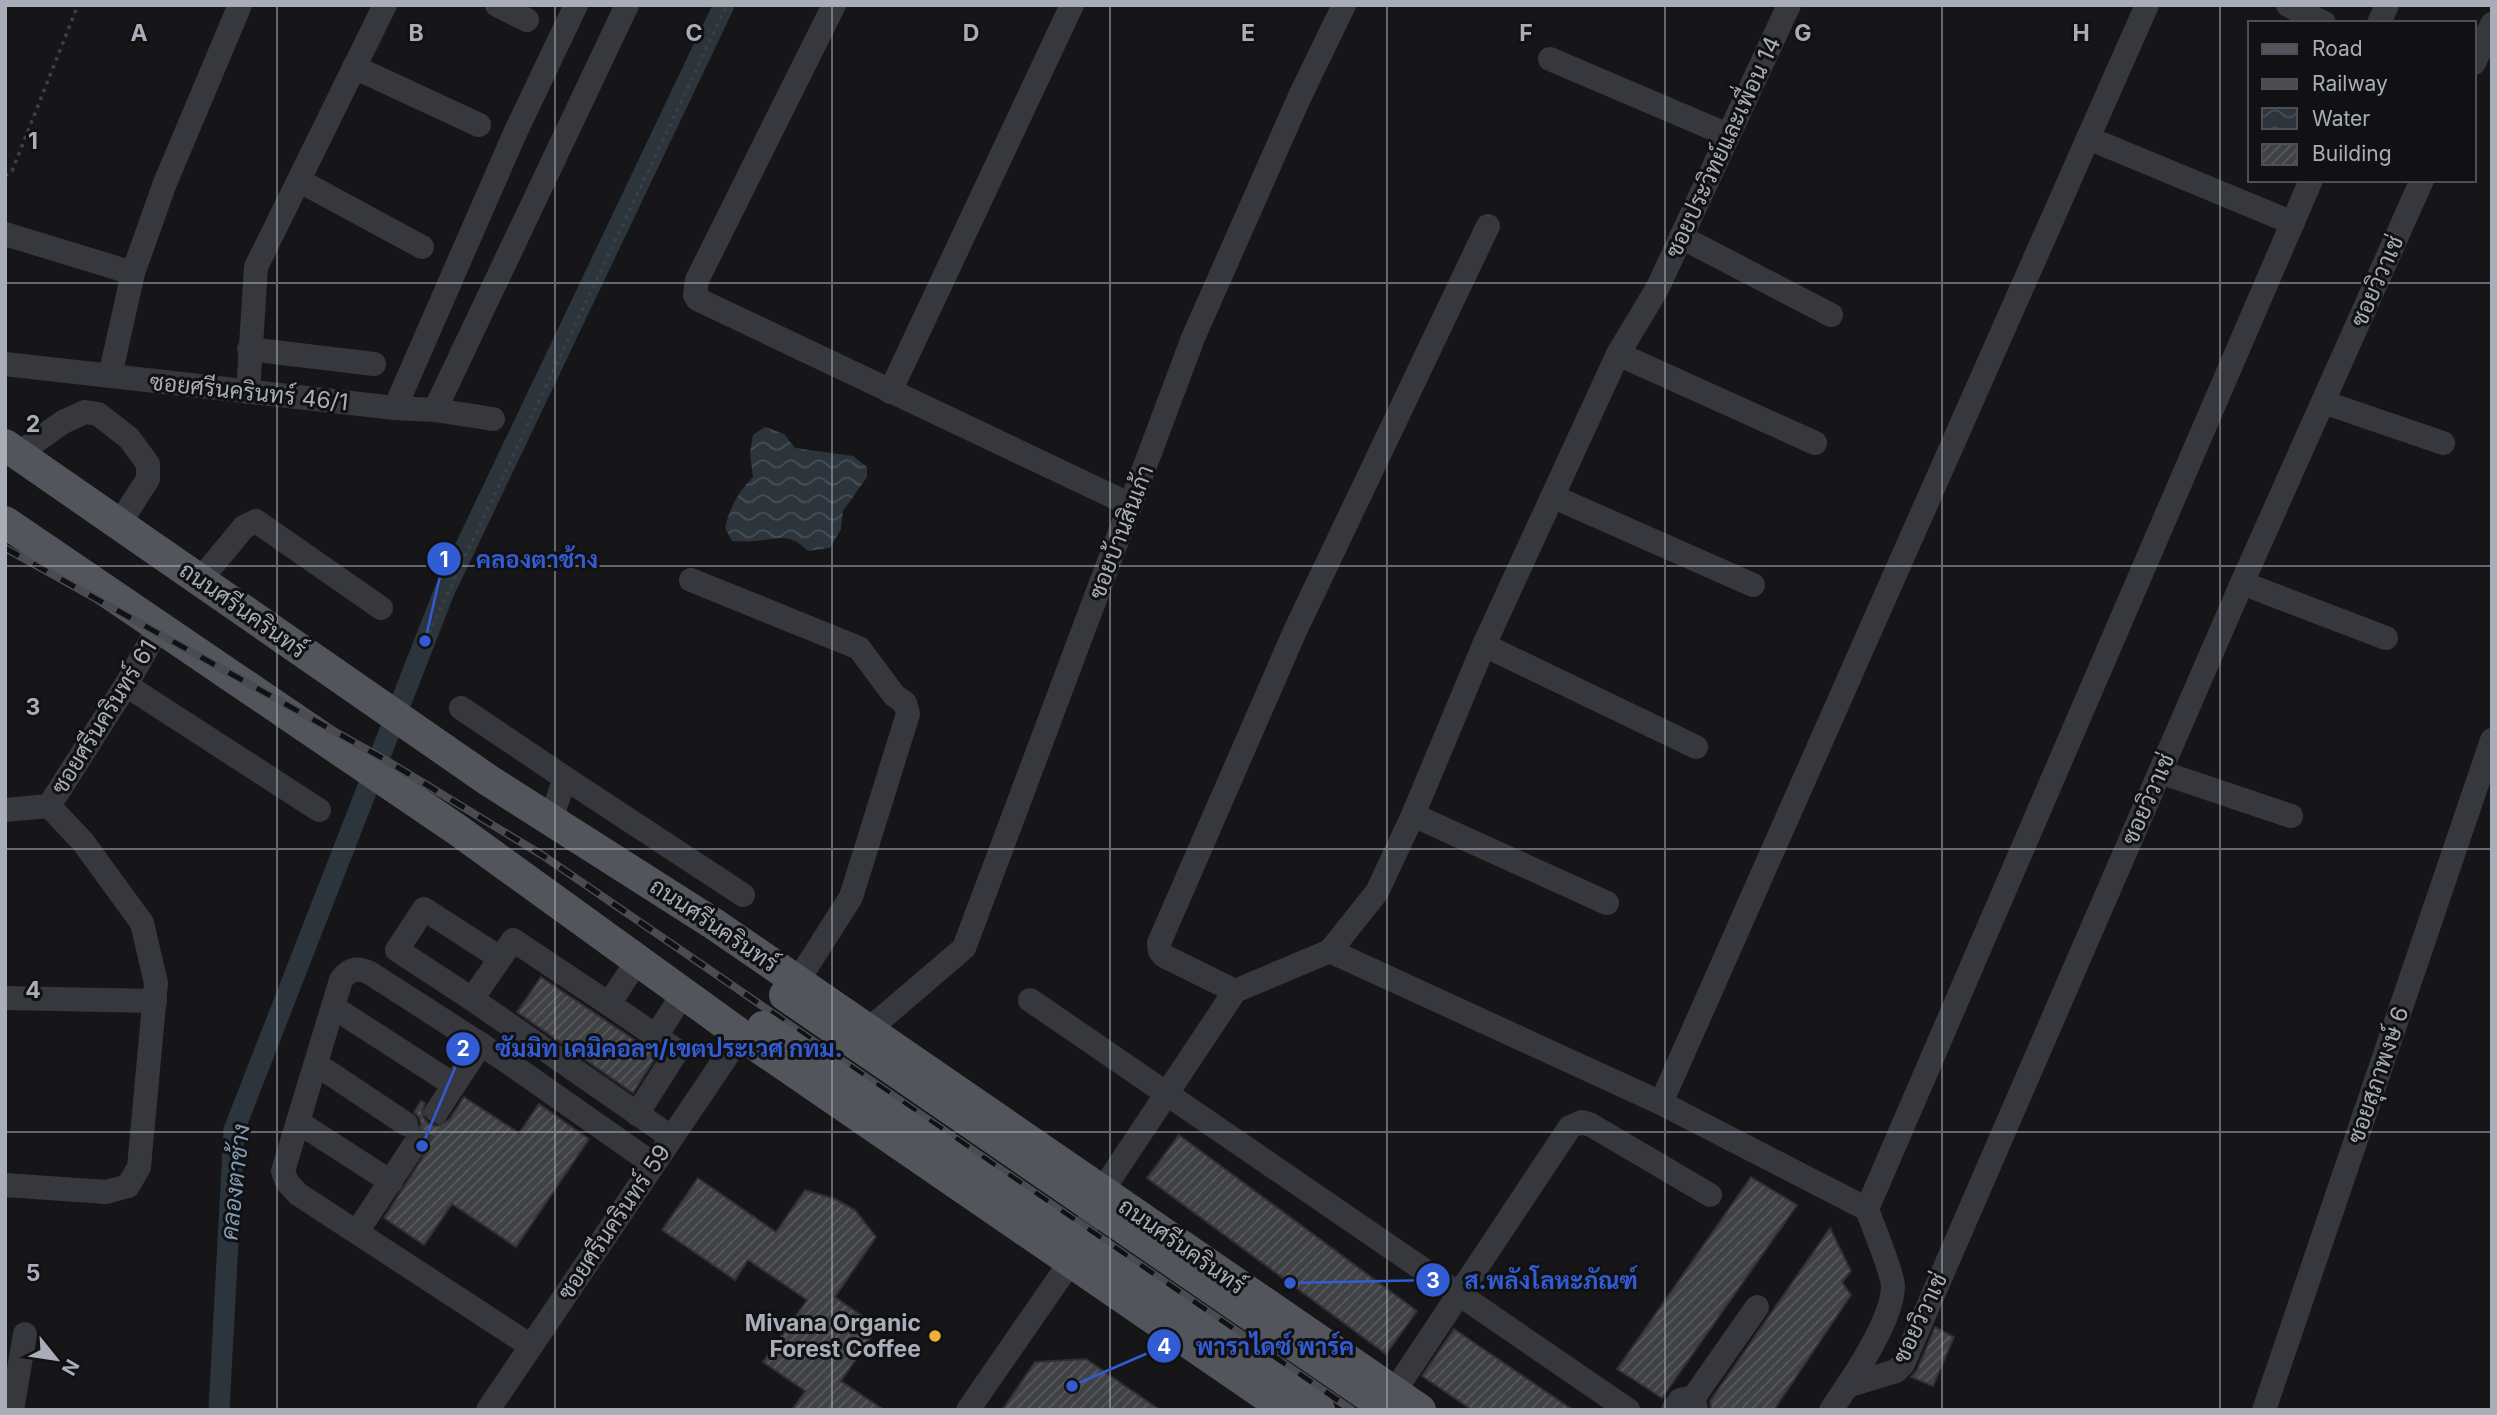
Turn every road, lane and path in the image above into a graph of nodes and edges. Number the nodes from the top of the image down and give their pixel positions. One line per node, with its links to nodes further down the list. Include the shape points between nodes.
1 (78, 5): 25 (path, via 12,171)
2 (240, 5): 34 (street, via 165,183)
3 (385, 5): 21 (street)
4 (497, 5): 15 (street)
5 (576, 5): 44 (street, via 515,132)
6 (626, 5): 45 (street)
7 (727, 5): 61 (path)
8 (834, 5): 42 (street, via 697,279 695,295)
9 (1072, 5): 42 (street)
10 (1344, 5): 51 (street, ซอยบ้านสินเก้า, via 1193,338)
11 (1789, 5): 23 (street, ซอยประวิทย์และเพื่อน 14)
12 (2147, 5): 24 (street)
13 (2288, 5): 16 (street)
14 (2387, 5): 17 (street)
15 (527, 20)
16 (2320, 21)
17 (2380, 21)
18 (2492, 24): 20 (street)
19 (1550, 59): 23 (street)
20 (2476, 59)
21 (354, 67): 22 (street); 26 (street)
22 (479, 125)
23 (1728, 135): 32 (street, ซอยประวิทย์และเพื่อน 14)
24 (2088, 138): 29 (street); 98 (street)
25 (5, 176)
26 (300, 181): 33 (street); 36 (street, via 256,267)
27 (2310, 182): 29 (street)
28 (2421, 182): 43 (street, ซอยวิวาเช่)
29 (2293, 223): 111 (street)
30 (1488, 226): 84 (street, via 1295,631 1159,943 1164,956)
31 (5, 234): 34 (street)
32 (1681, 237): 35 (street); 37 (street, ซอยประวิทย์และเพื่อน 14, via 1657,289)
33 (422, 247)
34 (133, 273): 40 (street)
35 (1831, 315)
36 (249, 349): 39 (street); 41 (street)
37 (1618, 354): 47 (street); 50 (street, ซอยประวิทย์และเพื่อน 14)
38 (5, 364): 40 (street, ซอยศรีนครินทร์ 46/1)
39 (373, 364)
40 (110, 376): 41 (street, ซอยศรีนครินทร์ 46/1)
41 (248, 391): 44 (street, ซอยศรีนครินทร์ 46/1)
42 (890, 392): 51 (street)
43 (2323, 402): 48 (street); 56 (street, ซอยวิวาเช่)
44 (395, 408): 45 (street, ซอยศรีนครินทร์ 46/1)
45 (435, 410): 46 (street, ซอยศรีนครินทร์ 46/1)
46 (492, 419)
47 (1815, 443)
48 (2443, 443)
49 (12, 450): 53 (main road, ถนนศรีนครินทร์); 53 (street, via 85,412 98,414 128,438 148,464 148,479)
50 (1554, 497): 57 (street); 62 (street, ซอยประวิทย์และเพื่อน 14)
51 (1131, 505): 93 (street, ซอยบ้านสินเก้า, via 964,948)
52 (5, 522): 59 (main road)
53 (119, 524): 54 (main road, ถนนศรีนครินทร์)
54 (200, 580): 58 (street, via 246,525 257,521); 69 (main road, ถนนศรีนครินทร์)
55 (691, 580): 82 (street, via 859,648 907,707 851,897)
56 (2242, 583): 60 (street); 67 (street, ซอยวิวาเช่)
57 (1753, 585)
58 (381, 608)
59 (159, 627): 63 (street, ซอยศรีนครินทร์ 61); 76 (main road)
60 (2386, 638)
61 (425, 641)
62 (1484, 645): 66 (street); 73 (street, ซอยประวิทย์และเพื่อน 14)
63 (126, 685): 70 (street, ซอยศรีนครินทร์ 61); 72 (street)
64 (461, 708): 68 (street)
65 (2492, 740): 131 (street, ซอยสุภาพงษ์ 6)
66 (1696, 747)
67 (2160, 772): 74 (street); 119 (street, ซอยวิวาเช่, via 1902,1364 1896,1371)
68 (565, 778): 75 (street); 77 (street)
69 (488, 780): 75 (main road, ถนนศรีนครินทร์); 82 (main road, via 635,890)
70 (49, 806): 71 (street, ซอยศรีนครินทร์ 61); 88 (street, ซอยศรีนครินทร์ 61, via 83,842 142,923 156,983)
71 (5, 810)
72 (320, 810)
73 (1413, 815): 78 (street); 79 (street, ซอยประวิทย์และเพื่อน 14, via 1377,892)
74 (2291, 816)
75 (551, 819): 82 (main road, ถนนศรีนครินทร์, via 661,889)
76 (459, 831): 81 (main road); 91 (main road, via 576,900)
77 (743, 895)
78 (1607, 903)
79 (1330, 951): 84 (street); 98 (street)
80 (500, 958): 86 (street); 86 (street, via 424,909 397,950); 89 (street, via 513,940)
81 (637, 961): 83 (main road); 89 (street)
82 (791, 988): 93 (main road, ถนนศรีนครินทร์); 120 (main road, bridge)
83 (683, 993): 91 (main road); 92 (street)
84 (1231, 997): 97 (street)
85 (5, 998): 88 (street)
86 (471, 999): 101 (street)
87 (1030, 1000): 97 (street)
88 (155, 1001): 108 (street, ซอยศรีนครินทร์ 61, via 139,1167 128,1186 106,1192)
89 (609, 1004): 92 (street)
90 (333, 1007): 94 (street, via 345,974 362,969); 95 (street); 96 (street)
91 (752, 1031): 99 (main road); 104 (street, ซอยศรีนครินทร์ 59); 126 (main road, bridge)
92 (656, 1036): 101 (street, via 677,1051)
93 (876, 1037): 99 (main road, via 897,1066 898,1090 880,1106); 109 (main road, ถนนศรีนครินทร์)
94 (481, 1044): 96 (street); 106 (street)
95 (316, 1064): 102 (street); 103 (street)
96 (453, 1085): 100 (street)
97 (1169, 1094): 109 (street); 114 (street)
98 (1661, 1103): 111 (street)
99 (842, 1104): 113 (main road)
100 (437, 1111)
101 (637, 1114): 104 (street)
102 (298, 1122): 107 (street); 112 (street, via 283,1171 287,1182)
103 (406, 1124)
104 (671, 1138): 106 (street, ซอยศรีนครินทร์ 59)
105 (411, 1150): 107 (street)
106 (653, 1164): 117 (street, ซอยศรีนครินทร์ 59)
107 (391, 1182): 112 (street)
108 (5, 1185)
109 (1102, 1191): 113 (street); 118 (main road, ถนนศรีนครินทร์)
110 (1710, 1195): 114 (street, via 1582,1122 1570,1127)
111 (1867, 1209): 119 (street, via 1893,1283 1891,1305)
112 (357, 1232): 117 (street)
113 (1072, 1261): 124 (street); 125 (main road)
114 (1461, 1294): 120 (street); 128 (street)
115 (1757, 1307): 121 (street)
116 (26, 1334): 122 (street)
117 (531, 1346): 123 (street, ซอยศรีนครินทร์ 59)
118 (1334, 1351): 120 (main road, ถนนศรีนครินทร์); 125 (main road, via 1292,1346 1277,1357 1273,1381)
119 (1847, 1386): 130 (street)
120 (1392, 1401): 127 (main road, ถนนศรีนครินทร์)
121 (1695, 1403): 129 (street, via 1680,1400)
122 (12, 1410)
123 (488, 1410)
124 (968, 1410)
125 (1288, 1410)
126 (1319, 1410)
127 (1420, 1410)
128 (1628, 1410)
129 (1673, 1410)
130 (1831, 1410)
131 (2264, 1410)

